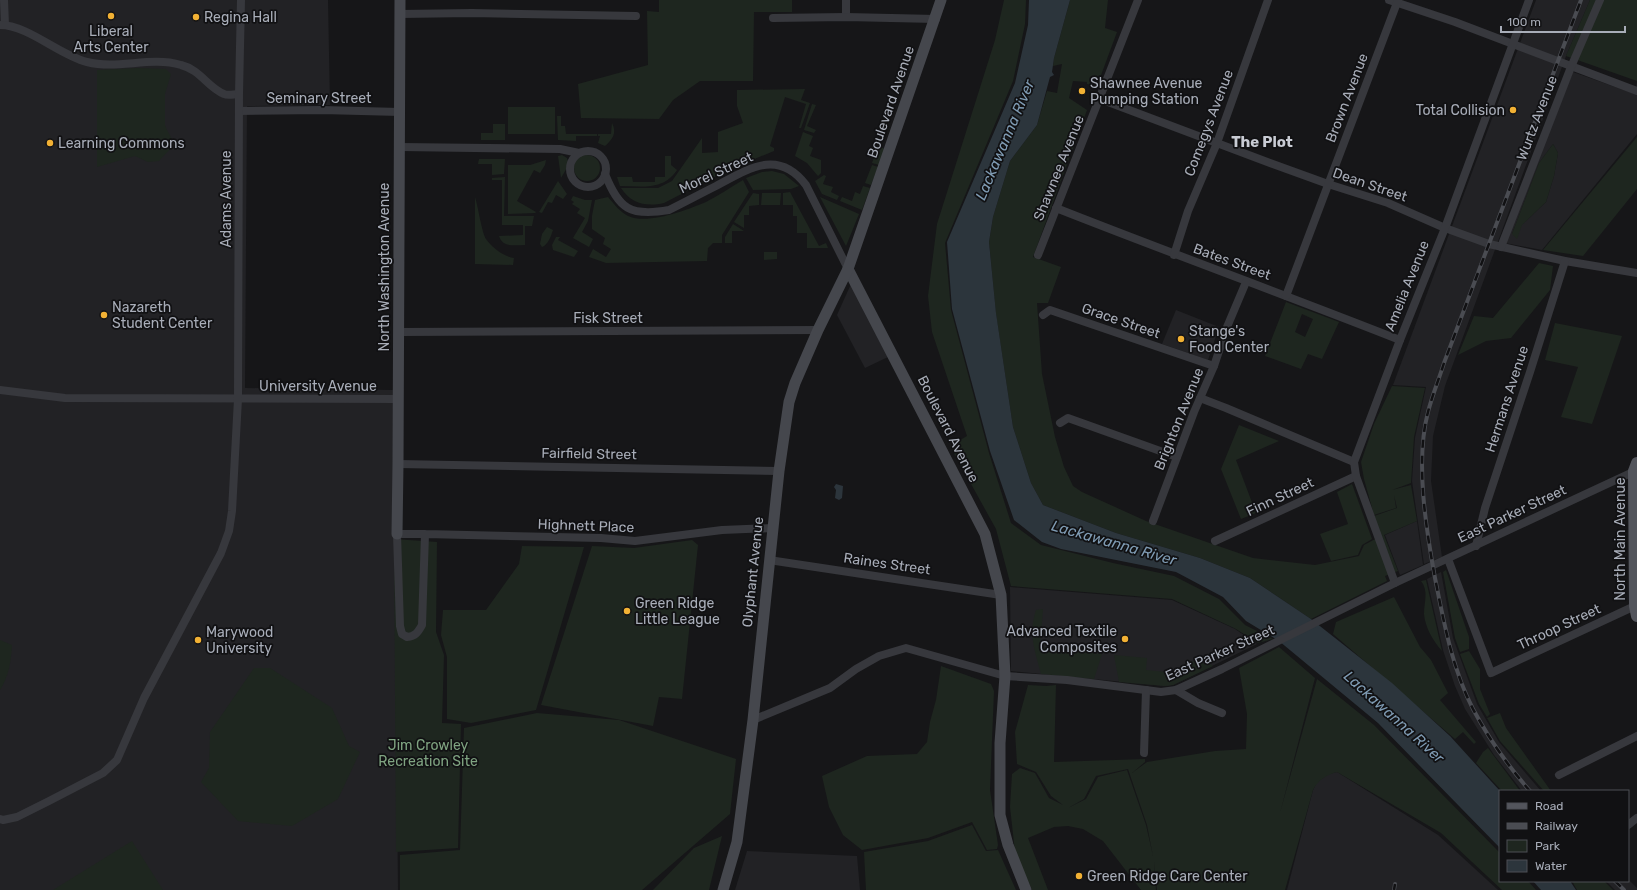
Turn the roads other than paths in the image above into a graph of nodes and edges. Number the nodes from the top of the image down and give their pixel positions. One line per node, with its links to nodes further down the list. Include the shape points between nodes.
1 (4, 0): 16 (street)
2 (241, 0): 20 (street, Adams Avenue)
3 (400, 0): 11 (street, North Washington Avenue)
4 (846, 0): 13 (street)
5 (941, 0): 15 (street, Boulevard Avenue)
6 (1138, 0): 21 (street, Shawnee Avenue)
7 (1268, 0): 24 (street, Comegys Avenue)
8 (1529, 0): 17 (street, Amelia Avenue)
9 (1600, 0): 18 (street, Wurtz Avenue)
10 (1395, 1): 17 (street); 28 (street, Brown Avenue)
11 (400, 14): 12 (street); 23 (street, North Washington Avenue)
12 (636, 16)
13 (846, 17): 14 (street); 15 (street)
14 (773, 18)
15 (936, 19): 35 (street, Boulevard Avenue)
16 (3, 25): 20 (street, via 24,32 83,61 104,64 181,64 199,73 224,94)
17 (1512, 44): 18 (street); 30 (street, Amelia Avenue)
18 (1571, 67): 19 (street); 31 (street, Wurtz Avenue)
19 (1637, 91)
20 (239, 94): 22 (street, Adams Avenue)
21 (1100, 99): 24 (street, Dean Street); 29 (street, Shawnee Avenue)
22 (239, 111): 23 (street, Seminary Street); 46 (street, Adams Avenue)
23 (400, 112): 25 (street, North Washington Avenue)
24 (1217, 143): 28 (street, Dean Street); 33 (street, Comegys Avenue, via 1188,210)
25 (400, 147): 26 (street, Morel Street, via 560,149); 41 (street, North Washington Avenue)
26 (579, 153): 27 (street, Morel Street, via 590,151 600,156 605,166); 27 (street, via 574,156 570,167 576,183 594,186)
27 (605, 174): 35 (street, Morel Street, via 612,192 624,206 640,212 655,212 675,207 755,166 774,165 792,170 806,185)
28 (1328, 184): 30 (street, Dean Street, via 1388,203); 38 (street, Brown Avenue)
29 (1056, 208): 32 (street, Shawnee Avenue); 33 (street, Bates Street)
30 (1444, 228): 31 (street, Dean Street); 42 (street, Amelia Avenue)
31 (1501, 247): 34 (street, Dean Street)
32 (1038, 255)
33 (1174, 255): 37 (street, Bates Street)
34 (1565, 260): 36 (street, Dean Street); 60 (street, Hermans Avenue, via 1485,508)
35 (848, 268): 40 (street, Olyphant Avenue); 64 (street, Boulevard Avenue, via 985,534)
36 (1637, 273)
37 (1246, 282): 38 (street, Bates Street); 43 (street, Brighton Avenue)
38 (1286, 296): 42 (street, Bates Street)
39 (1043, 315): 43 (street, Grace Street, via 1050,310)
40 (818, 330): 41 (street, Fisk Street); 53 (street, Olyphant Avenue, via 789,402)
41 (399, 332): 47 (street, North Washington Avenue)
42 (1400, 340): 50 (street, Amelia Avenue)
43 (1214, 366): 45 (street, Brighton Avenue)
44 (0, 390): 46 (street, University Avenue, via 65,398)
45 (1200, 398): 49 (street, Brighton Avenue); 50 (street)
46 (238, 399): 47 (street, University Avenue); 75 (street, Adams Avenue, via 229,531 221,553 144,698 117,760 103,773 49,801 16,817)
47 (398, 399): 51 (street, North Washington Avenue)
48 (1060, 423): 49 (street, via 1068,418)
49 (1177, 457): 55 (street, Brighton Avenue)
50 (1354, 462): 54 (street, Amelia Avenue)
51 (398, 464): 53 (street, Fairfield Street); 57 (street, North Washington Avenue)
52 (1636, 468): 60 (street, East Parker Street); 65 (main road, North Main Avenue)
53 (779, 471): 56 (street, Olyphant Avenue)
54 (1356, 476): 59 (street, Finn Street); 63 (street, Amelia Avenue)
55 (1153, 521)
56 (773, 528): 58 (street, Highnett Place, via 722,530 634,541); 62 (street, Olyphant Avenue)
57 (397, 534): 58 (street, Highnett Place); 58 (street, via 400,626 402,634 407,637 414,636 422,625)
58 (425, 534)
59 (1215, 541)
60 (1476, 546): 61 (street, East Parker Street)
61 (1448, 559): 63 (street, East Parker Street); 65 (street, Throop Street, via 1492,673)
62 (769, 560): 64 (street, Raines Street); 70 (street, Olyphant Avenue)
63 (1395, 583): 68 (street, East Parker Street)
64 (1001, 595): 66 (street, Boulevard Avenue)
65 (1636, 609)
66 (1005, 676): 67 (street, East Parker Street, via 1067,680); 70 (street, East Parker Street, via 906,648 879,656 830,688); 78 (street, Boulevard Avenue, via 1000,743 1000,815 1008,845)
67 (1146, 690): 68 (street, East Parker Street); 72 (street)
68 (1176, 690): 69 (street)
69 (1222, 713)
70 (753, 720): 77 (street, Olyphant Avenue, via 737,842)
71 (1637, 736): 73 (street)
72 (1144, 753)
73 (1559, 776)
74 (1637, 818): 76 (street)
75 (0, 820)
76 (1629, 824)
77 (723, 890)
78 (1026, 890)

